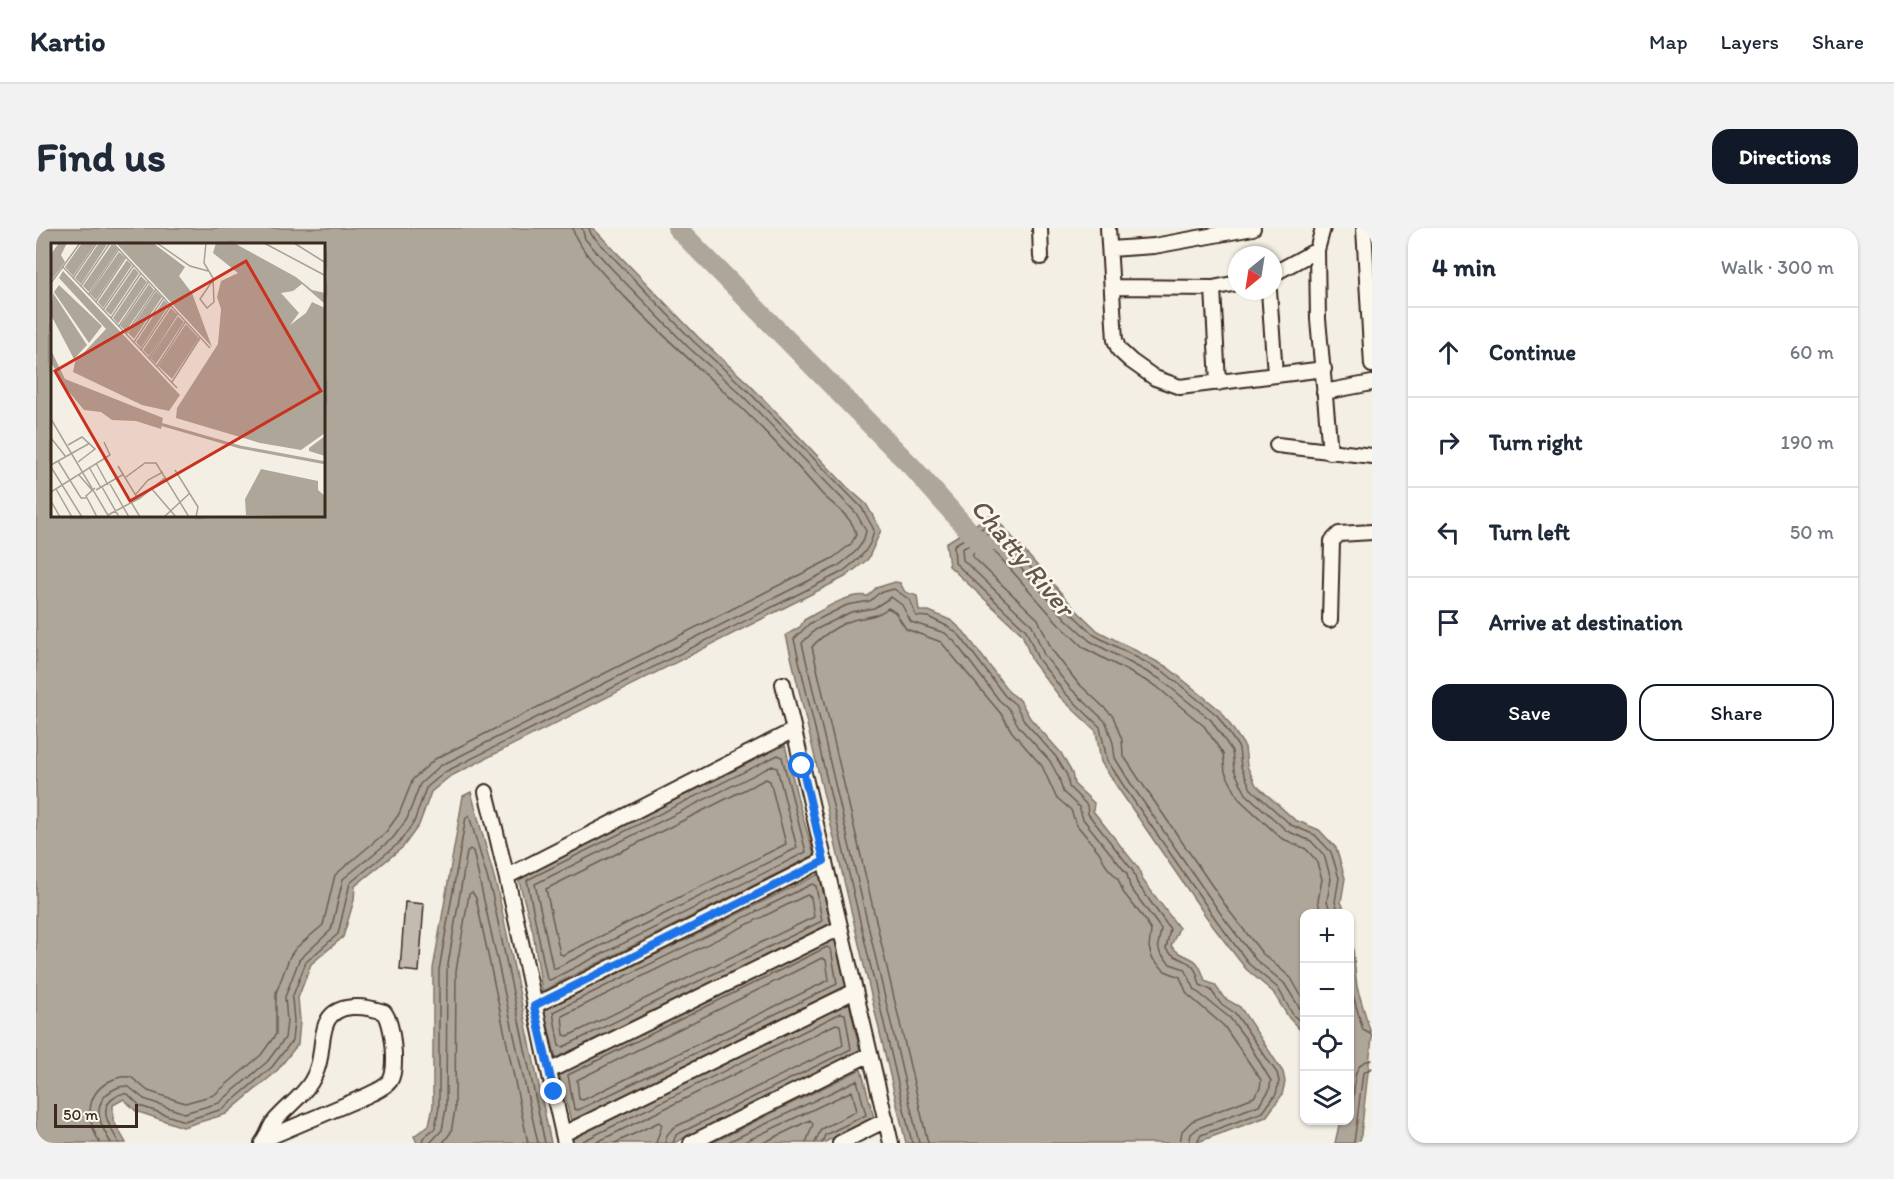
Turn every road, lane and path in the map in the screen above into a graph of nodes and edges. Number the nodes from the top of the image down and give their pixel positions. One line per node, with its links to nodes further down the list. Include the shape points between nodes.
1 (1040, 228): 9 (street)
2 (1108, 228): 7 (street)
3 (1253, 228): 6 (street)
4 (1323, 228): 8 (street)
5 (1364, 228): 15 (street)
6 (1224, 231): 7 (street, via 1154,246)
7 (1110, 249): 12 (street)
8 (1317, 250): 10 (street); 16 (street, via 1318,319)
9 (1041, 258)
10 (1282, 269)
11 (1228, 285): 13 (street)
12 (1113, 286): 13 (street); 18 (street, via 1114,335 1124,355 1155,378 1172,385)
13 (1213, 288): 18 (street)
14 (1270, 300): 17 (street)
15 (1372, 365)
16 (1324, 369): 17 (street); 20 (street)
17 (1275, 374): 18 (street)
18 (1218, 383)
19 (1372, 383): 20 (street)
20 (1324, 392): 22 (street)
21 (1277, 445): 22 (street)
22 (1330, 452): 23 (street)
23 (1372, 456)
24 (1372, 532): 25 (street, via 1339,534 1332,542)
25 (1330, 620)
26 (783, 684): 27 (street)
27 (794, 730): 29 (street); 30 (street)
28 (486, 792): 30 (street)
29 (824, 861): 31 (street); 33 (street)
30 (508, 876): 33 (street)
31 (840, 928): 32 (street); 35 (street)
32 (855, 991): 34 (street); 37 (street)
33 (534, 1006): 35 (street)
34 (870, 1053): 36 (street); 39 (street)
35 (549, 1071): 37 (street)
36 (886, 1120): 40 (street); 41 (street)
37 (564, 1139)
38 (263, 1141): 38 (street, via 315,1074 329,1018 351,1006 384,1012 391,1022 390,1080 366,1096)
39 (691, 1143)
40 (840, 1143)
41 (891, 1143)

